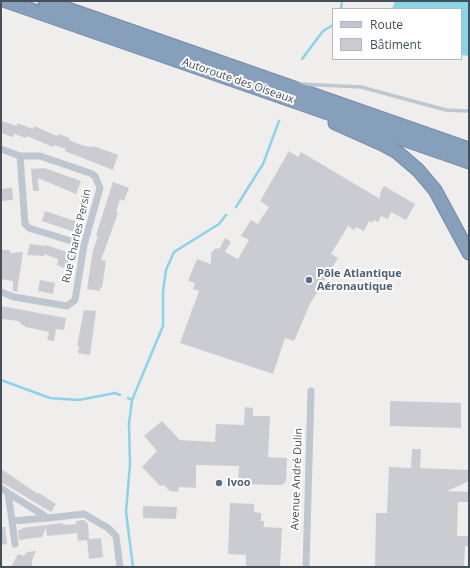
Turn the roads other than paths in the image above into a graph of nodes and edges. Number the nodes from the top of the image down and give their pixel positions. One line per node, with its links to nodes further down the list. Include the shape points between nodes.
1 (6, 1): 3 (highway, Autoroute des Oiseaux)
2 (45, 1): 4 (highway, Autoroute des Oiseaux)
3 (227, 77): 9 (highway, Autoroute des Oiseaux); 11 (highway, via 372,139 402,156 435,190)
4 (280, 83): 5 (lane, via 361,87 446,110); 7 (highway, Autoroute des Oiseaux)
5 (469, 111)
6 (1, 149): 8 (street, Rue Charles Persin)
7 (469, 149)
8 (20, 156): 10 (street, via 25,224 29,228); 10 (street, Rue Charles Persin, via 40,156 95,176 100,188)
9 (469, 162)
10 (84, 245): 12 (street, Rue Charles Persin, via 74,300 67,306 14,297)
11 (469, 253)
12 (1, 292)
13 (311, 391): 20 (street, Avenue André Dulin)
14 (1, 488): 15 (street)
15 (8, 493): 16 (street); 17 (street)
16 (48, 518): 17 (street); 19 (street, via 84,514 108,528 116,536)
17 (12, 521): 18 (street)
18 (15, 544)
19 (120, 567)
20 (306, 567)

